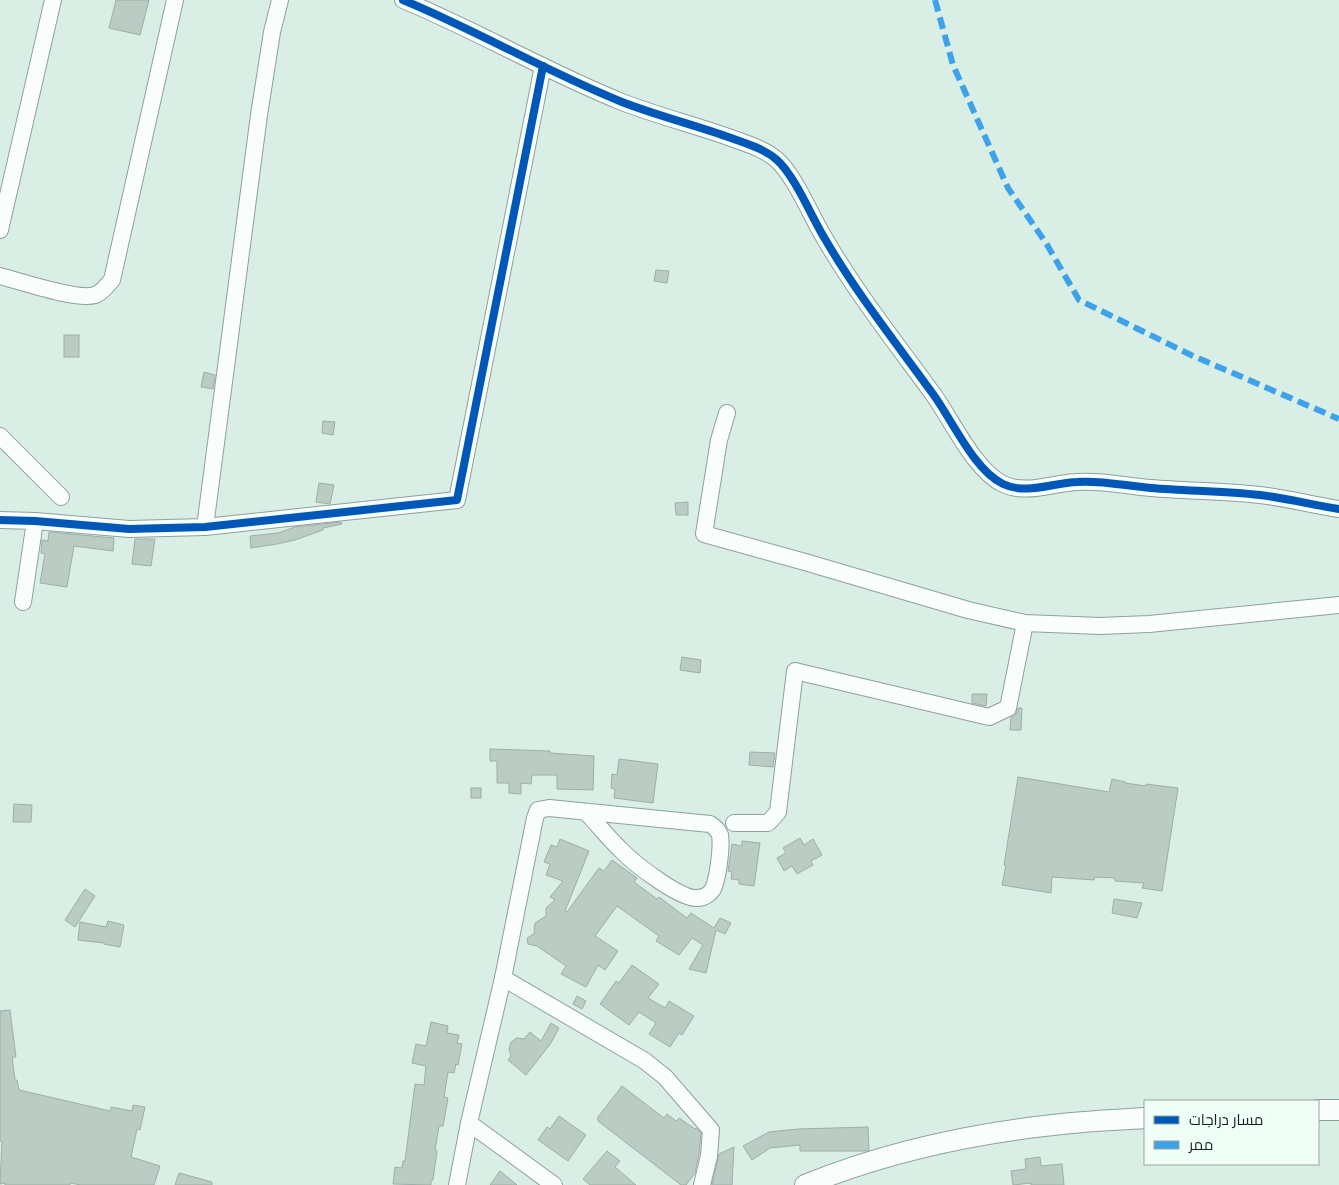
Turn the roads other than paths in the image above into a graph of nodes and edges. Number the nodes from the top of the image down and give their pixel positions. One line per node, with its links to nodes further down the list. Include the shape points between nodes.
1 (53, 0): 6 (street)
2 (175, 0): 7 (street, via 112,280 94,296 68,294)
3 (280, 0): 14 (street, via 259,115)
4 (404, 0): 5 (street)
5 (543, 66): 11 (street, via 626,104 747,144 777,160 790,176 849,279 974,455 991,476 1005,485 1026,489 1090,482 1261,495); 14 (street, via 458,500)
6 (0, 230)
7 (0, 276)
8 (727, 413): 17 (street, via 719,440 704,534 968,610)
9 (0, 436): 10 (street)
10 (60, 497)
11 (1339, 510)
12 (0, 520): 13 (street)
13 (34, 521): 14 (street, via 129,529); 15 (street)
14 (205, 527)
15 (23, 602)
16 (1339, 605): 17 (street, via 1149,624)
17 (1025, 623): 19 (street, via 1008,708 989,717 795,672 778,812 768,823)
18 (586, 812): 18 (street, via 624,853 670,889 695,899 702,898 713,889 720,843 716,828 704,823); 20 (street, via 538,810)
19 (734, 823)
20 (503, 978): 24 (street); 27 (street, via 623,1047 665,1077 711,1130)
21 (1319, 1110): 22 (main road)
22 (1339, 1110)
23 (1144, 1118): 28 (main road, via 1061,1124 937,1144 863,1164)
24 (469, 1122): 25 (street); 26 (street)
25 (457, 1185)
26 (554, 1185)
27 (702, 1185)
28 (805, 1185)

